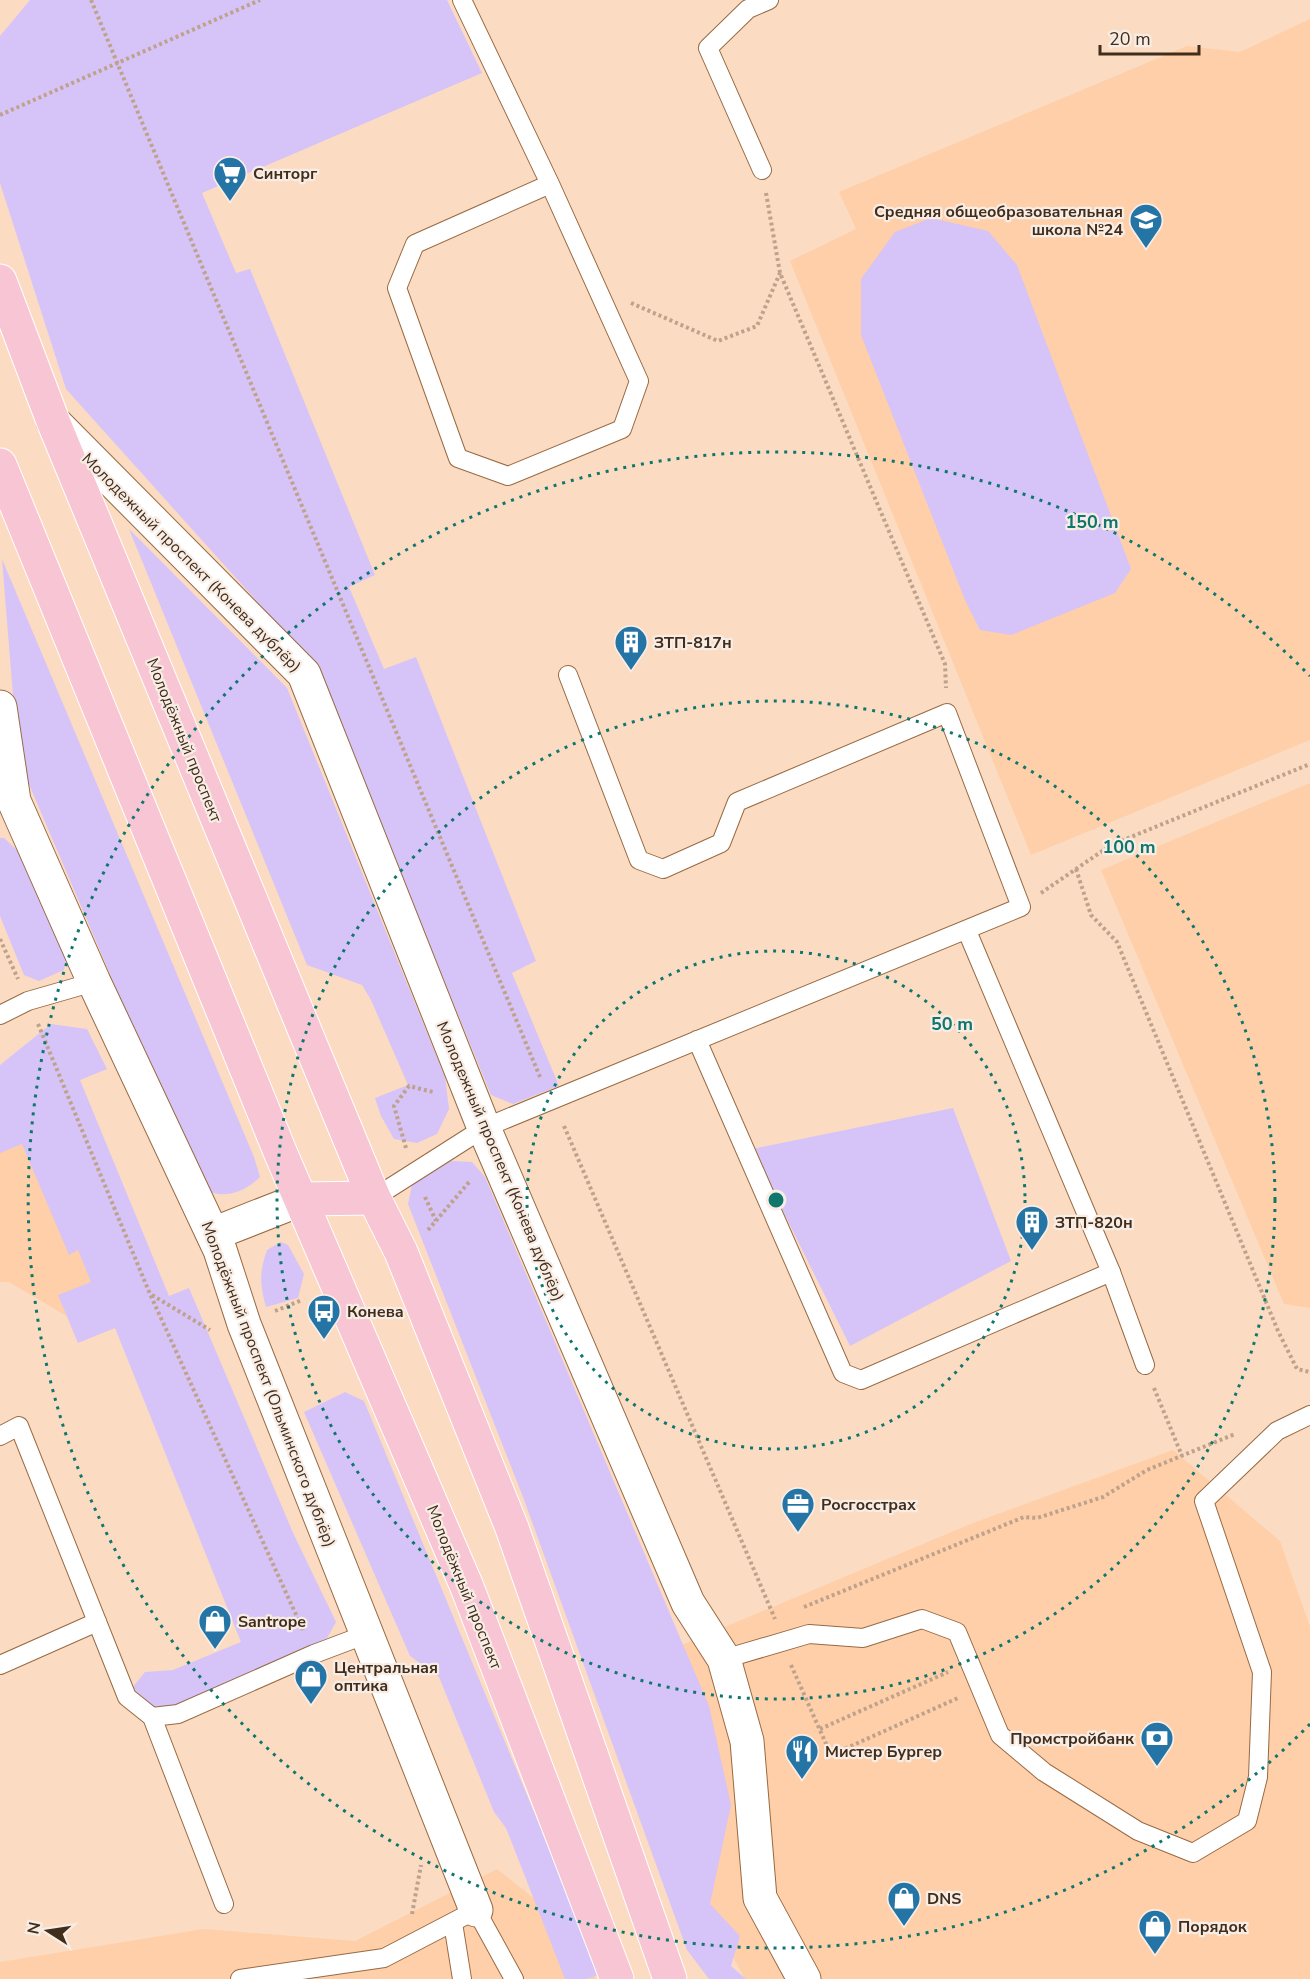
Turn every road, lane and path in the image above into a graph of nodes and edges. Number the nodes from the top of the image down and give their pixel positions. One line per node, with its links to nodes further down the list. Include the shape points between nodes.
1 (91, 0): 5 (path)
2 (260, 0): 5 (path)
3 (462, 0): 8 (lane)
4 (769, 0): 7 (lane, via 748,9 708,48)
5 (119, 62): 6 (path); 27 (path)
6 (0, 115)
7 (762, 170): 9 (path)
8 (550, 184): 11 (lane); 11 (lane, via 415,244 397,288 458,458 508,476 622,429 639,381)
9 (780, 273): 11 (path, via 757,327 718,340); 16 (path, via 945,664)
10 (0, 281): 12 (main road, Молодёжный проспект)
11 (597, 289)
12 (53, 421): 30 (street, Молодежный проспект (Конева дублёр), via 304,674); 31 (main road, Молодёжный проспект)
13 (0, 465): 32 (main road, Молодёжный проспект)
14 (568, 675): 16 (lane, via 639,860 663,869 721,843 737,802)
15 (0, 707): 18 (street, Молодёжный проспект (Ольминского дублёр))
16 (947, 713): 20 (lane)
17 (1310, 764): 19 (path, via 1111,845)
18 (7, 805): 23 (street, Молодёжный проспект (Ольминского дублёр))
19 (1076, 868): 20 (path); 41 (path, via 1091,915 1117,942 1278,1331 1297,1369)
20 (1021, 907): 21 (lane)
21 (967, 931): 26 (lane); 35 (lane)
22 (0, 940): 24 (path)
23 (94, 982): 24 (lane); 33 (street, Молодёжный проспект (Ольминского дублёр))
24 (28, 1001): 25 (lane); 36 (path)
25 (0, 1015)
26 (697, 1040): 27 (lane); 35 (lane, via 843,1373 861,1380)
27 (550, 1101): 28 (path); 30 (lane)
28 (564, 1126): 29 (path); 48 (path)
29 (552, 1130)
30 (490, 1139): 31 (lane); 34 (path); 53 (street, Молодежный проспект (Конева дублёр), via 688,1604)
31 (374, 1198): 32 (main road); 67 (main road, Молодёжный проспект, via 401,1252 512,1528)
32 (302, 1199): 33 (street); 66 (main road, Молодёжный проспект, via 467,1587)
33 (213, 1234): 50 (street, Молодёжный проспект (Ольминского дублёр), via 244,1324)
34 (423, 1236)
35 (1111, 1272): 40 (lane)
36 (150, 1294): 39 (path); 52 (path)
37 (302, 1300): 38 (path)
38 (273, 1312)
39 (218, 1335)
40 (1145, 1365): 45 (path)
41 (1310, 1372)
42 (1310, 1415): 56 (lane, via 1277,1431 1204,1501 1262,1672 1258,1777 1247,1821 1193,1853 1138,1831 1044,1772 1000,1735)
43 (1244, 1430): 45 (path)
44 (0, 1436): 49 (lane, via 19,1426)
45 (1182, 1456): 46 (path, via 1147,1470 1103,1497 1037,1518 1024,1517)
46 (796, 1610)
47 (786, 1615): 48 (path)
48 (775, 1619): 51 (path)
49 (97, 1622): 55 (lane); 57 (lane, via 127,1697)
50 (367, 1634): 52 (lane); 62 (street, Молодёжный проспект (Ольминского дублёр))
51 (781, 1642): 53 (lane); 54 (lane, via 809,1634 863,1638 922,1619 957,1632); 58 (path)
52 (314, 1654): 57 (lane, via 178,1714)
53 (724, 1659): 68 (street, Молодежный проспект (Конева дублёр), via 747,1741 760,1898)
54 (970, 1662): 56 (lane); 58 (path)
55 (0, 1665)
56 (980, 1687): 58 (path, via 831,1755)
57 (152, 1717): 60 (lane)
58 (820, 1729)
59 (420, 1857): 61 (path)
60 (224, 1904)
61 (412, 1905)
62 (464, 1916): 63 (lane, via 384,1958); 64 (lane); 65 (lane)
63 (240, 1979)
64 (462, 1979)
65 (514, 1979)
66 (617, 1979)
67 (670, 1979)
68 (804, 1979)

